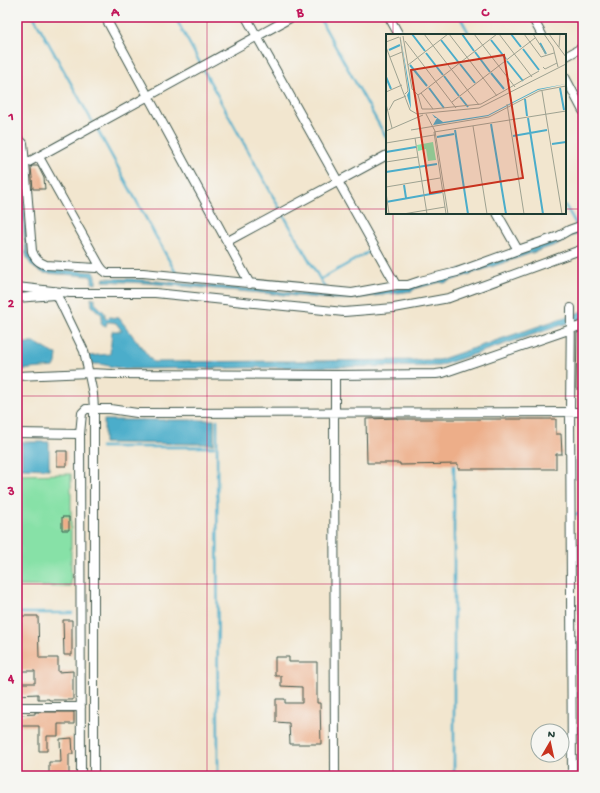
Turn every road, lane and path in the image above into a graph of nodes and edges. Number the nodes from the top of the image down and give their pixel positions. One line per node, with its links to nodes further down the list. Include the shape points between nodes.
1 (105, 17): 12 (street)
2 (246, 17): 8 (street)
3 (292, 17): 8 (street)
4 (389, 17): 6 (street)
5 (532, 17): 7 (street)
6 (398, 34)
7 (541, 34)
8 (257, 36): 12 (street); 18 (street)
9 (583, 47): 10 (street)
10 (566, 56)
11 (566, 79): 13 (street)
12 (148, 96): 16 (street); 21 (street)
13 (583, 110)
14 (17, 138): 17 (street, via 23,143)
15 (386, 156): 18 (street)
16 (39, 157): 17 (street); 24 (street)
17 (25, 164): 24 (street, via 32,251 35,258 46,265 96,268)
18 (338, 182): 21 (street); 26 (street)
19 (498, 214): 23 (street)
20 (583, 225): 23 (street)
21 (228, 241): 25 (street)
22 (583, 249): 28 (street, via 448,298 355,312 155,293)
23 (518, 250): 26 (street, via 457,272 408,285)
24 (100, 266): 25 (street, via 107,272 143,273)
25 (250, 284): 26 (street, via 352,293)
26 (396, 285)
27 (17, 287): 28 (street)
28 (55, 293): 29 (street); 33 (street, via 84,351)
29 (17, 298)
30 (571, 308): 32 (street)
31 (583, 326): 32 (street)
32 (571, 330): 34 (street, via 443,373); 37 (street)
33 (88, 370): 34 (street, via 121,374); 35 (street); 36 (street)
34 (335, 375): 39 (street)
35 (18, 376)
36 (94, 409): 39 (street, via 138,413); 41 (street, via 86,409 82,413); 45 (street)
37 (570, 412): 38 (street); 39 (street); 47 (street)
38 (583, 412)
39 (335, 413): 46 (street)
40 (17, 433): 41 (street)
41 (80, 434): 43 (street)
42 (17, 707): 43 (street)
43 (80, 707): 44 (street)
44 (81, 776)
45 (94, 776)
46 (335, 776)
47 (572, 776)

